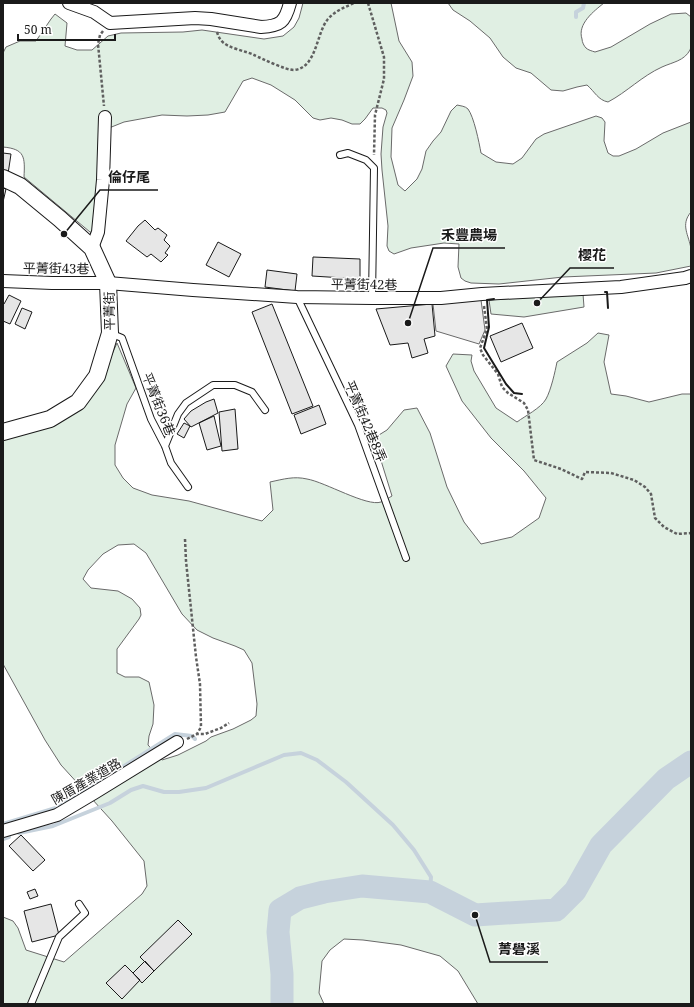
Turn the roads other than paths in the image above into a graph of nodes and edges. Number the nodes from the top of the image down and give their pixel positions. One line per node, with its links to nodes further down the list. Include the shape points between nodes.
1 (69, 3): 2 (street, via 94,12 110,23 195,18 269,27 282,21 287,15)
2 (290, 3)
3 (104, 117): 6 (street, via 103,187 98,232)
4 (340, 155): 11 (lane, via 348,153 366,160 374,168)
5 (3, 178): 6 (street, 平菁街, via 20,186)
6 (92, 248): 9 (street, 平菁街)
7 (691, 276): 11 (street, 平菁街42巷, via 621,287 441,298)
8 (3, 281): 9 (street, 平菁街43巷)
9 (108, 283): 10 (street, 平菁街42巷); 12 (street, 平菁街)
10 (297, 297): 11 (street, 平菁街42巷); 17 (lane, 平菁街42巷8弄, via 358,425)
11 (372, 298)
12 (110, 333): 14 (street, 平菁街, via 97,376 78,402 50,419); 15 (lane, 平菁街36巷, via 122,338 151,419)
13 (265, 410): 15 (lane, via 252,392 235,385 213,385 186,403 178,414)
14 (3, 432)
15 (165, 446): 16 (lane, 平菁街36巷, via 171,463)
16 (188, 487)
17 (406, 558)
18 (178, 742): 19 (street, 陳厝產業道路, via 57,815)
19 (3, 831)
20 (79, 904): 21 (lane, via 85,913 59,937)
21 (31, 1004)

